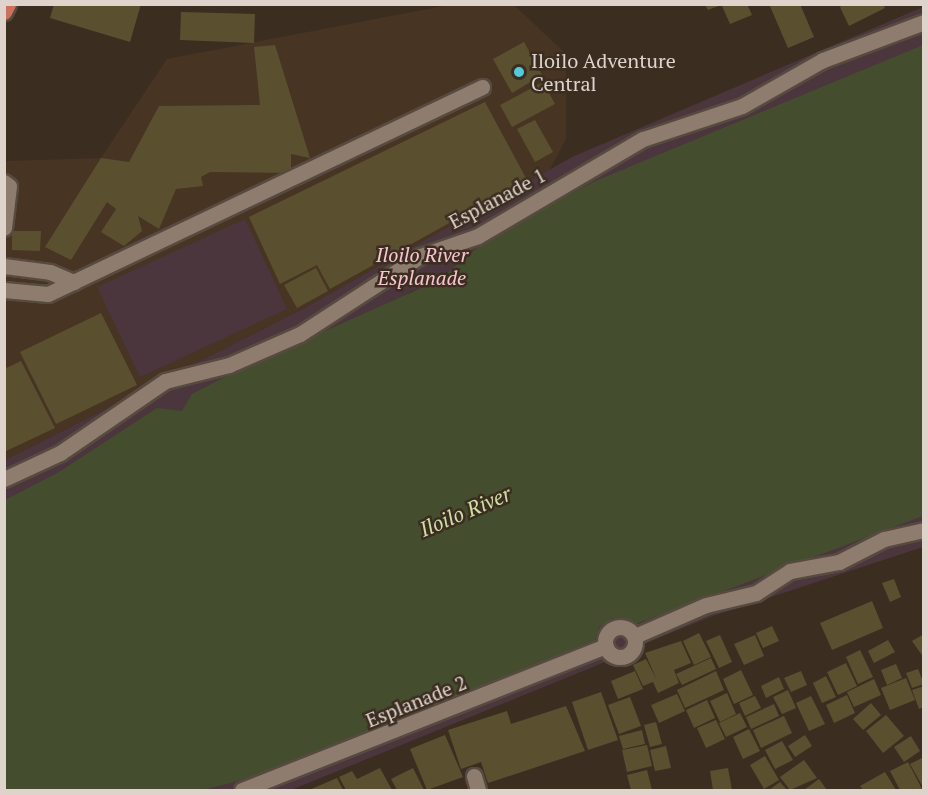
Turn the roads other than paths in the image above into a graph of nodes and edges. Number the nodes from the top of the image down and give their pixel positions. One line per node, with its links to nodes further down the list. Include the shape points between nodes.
1 (8, 4): 2 (main road)
2 (4, 12)
3 (924, 22): 10 (street, Esplanade 1, via 823,60 742,106 643,139 495,227 420,256 300,334 229,365 165,381 60,453)
4 (482, 87): 8 (street)
5 (4, 182): 6 (street, via 9,186)
6 (4, 228)
7 (4, 266): 8 (street, via 50,272)
8 (74, 282): 9 (street, via 48,294)
9 (4, 290)
10 (4, 479)
11 (924, 530): 12 (street, via 884,539 839,561 790,571 756,593 706,605)
12 (635, 636): 13 (street, Esplanade 2, via 624,627 614,628); 13 (street, via 635,647 624,657 615,656)
13 (605, 646): 14 (street, Esplanade 2)
14 (242, 790)

